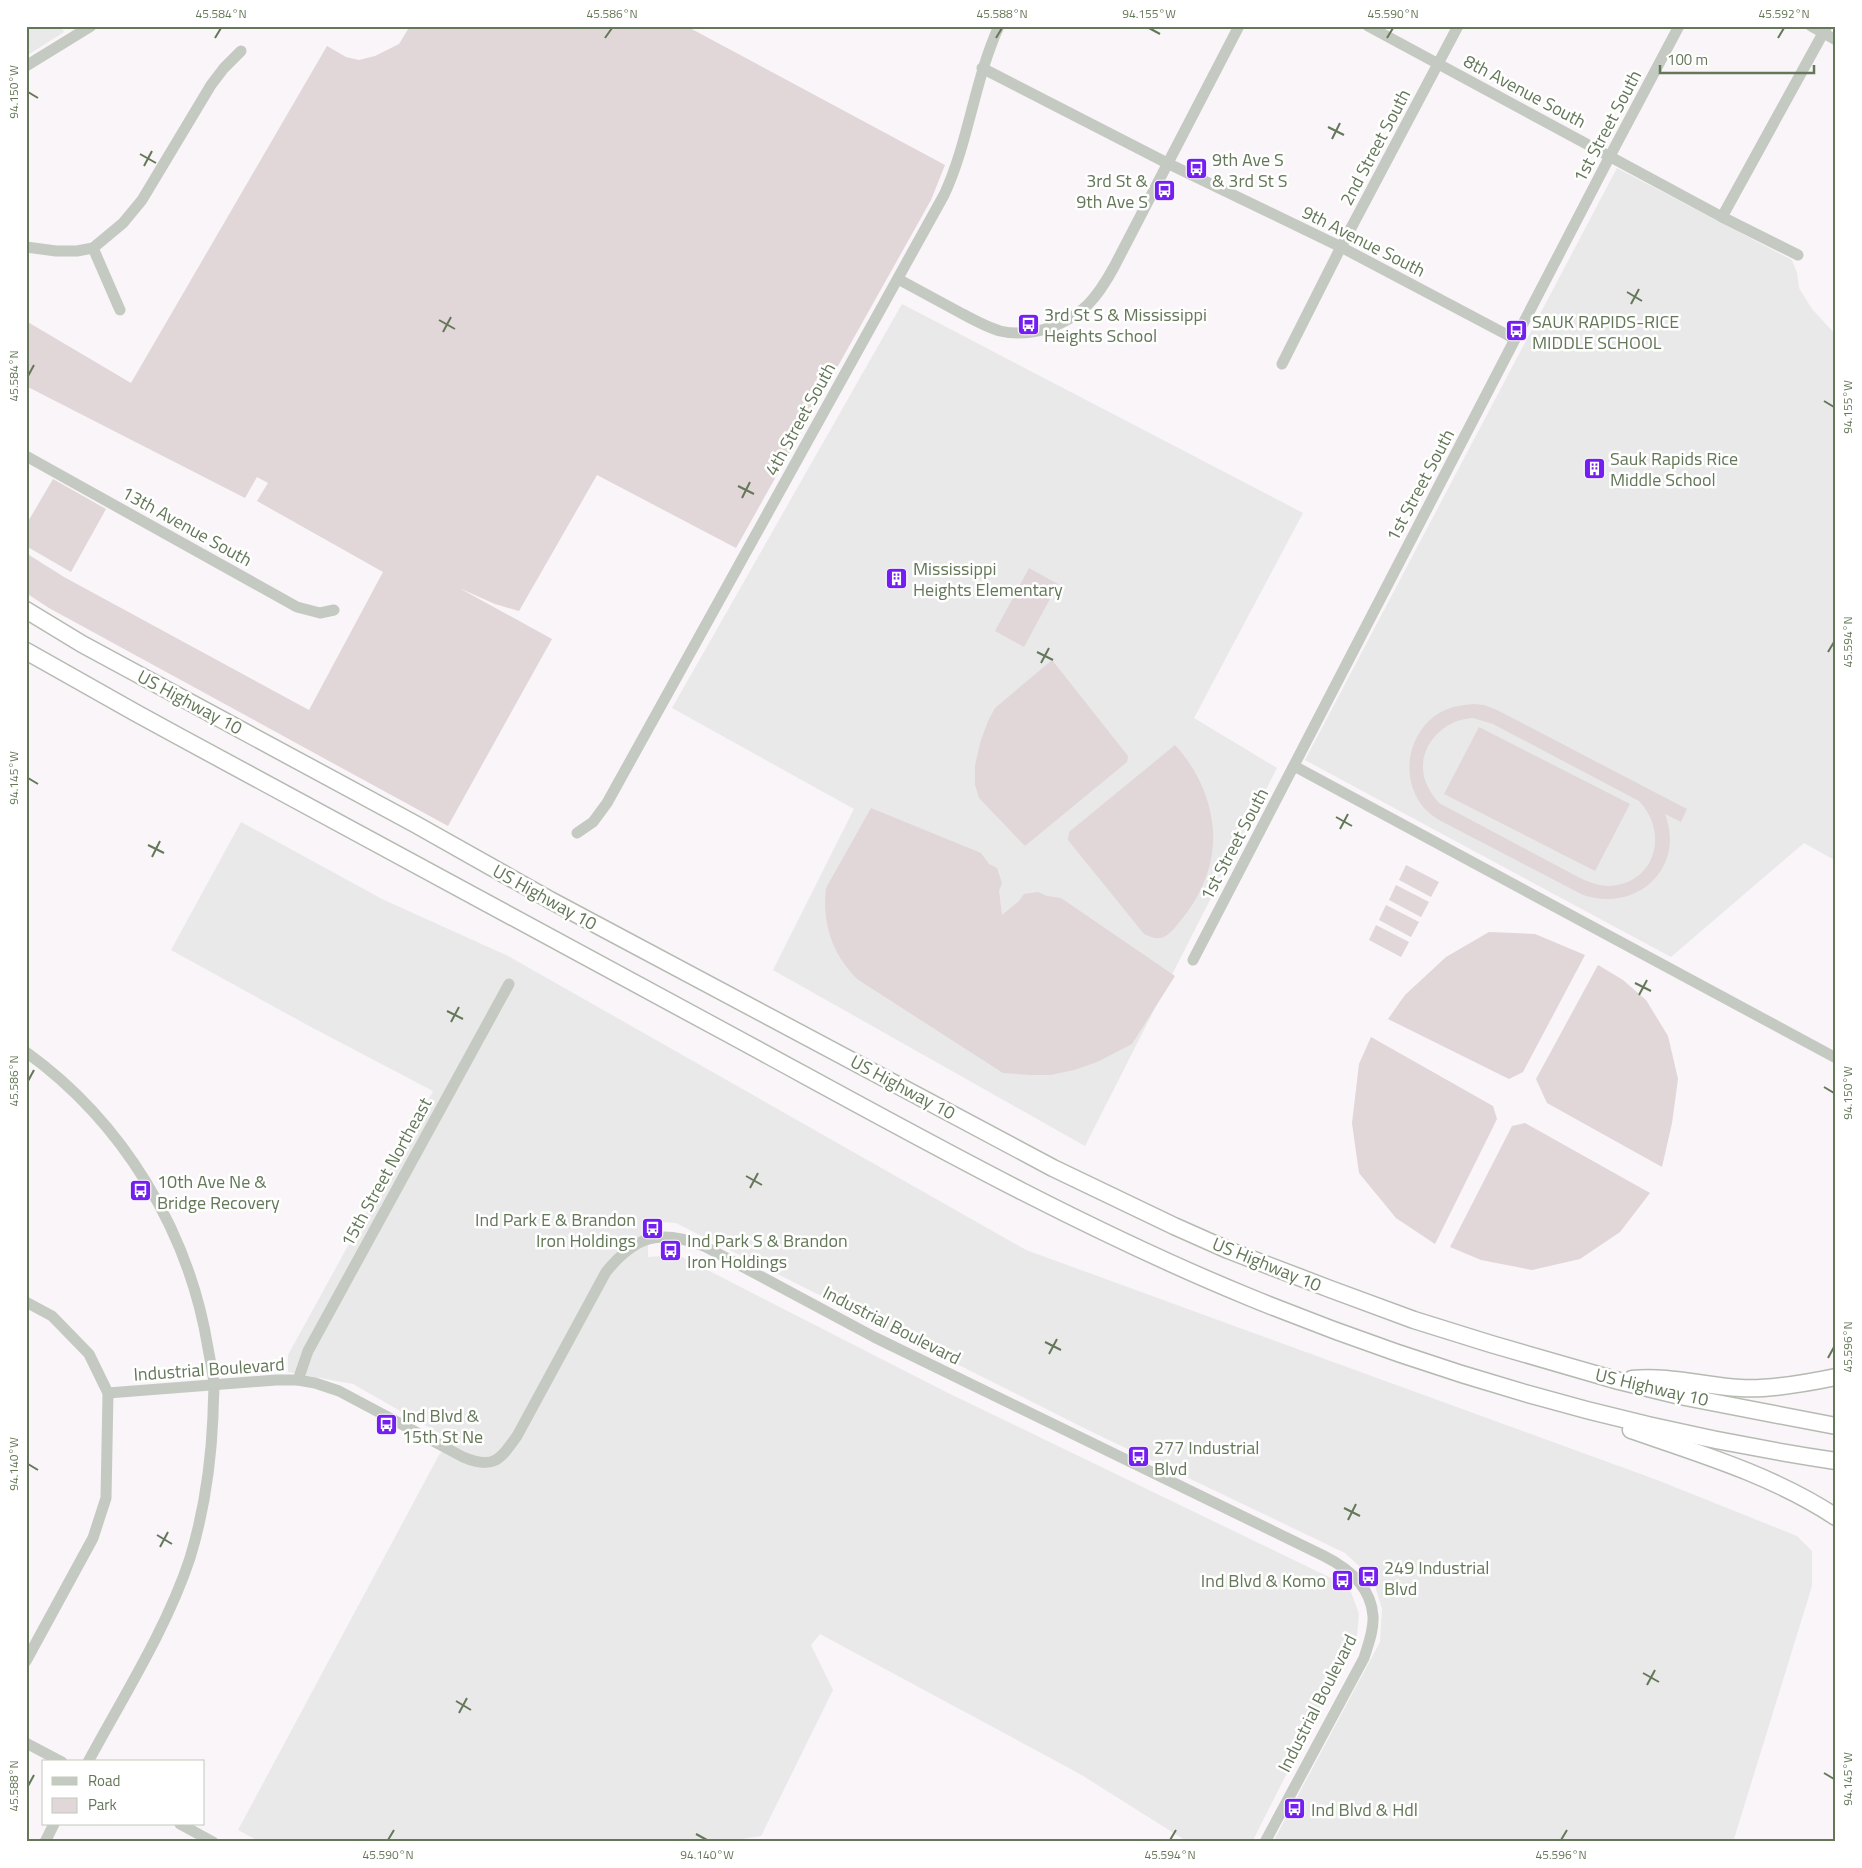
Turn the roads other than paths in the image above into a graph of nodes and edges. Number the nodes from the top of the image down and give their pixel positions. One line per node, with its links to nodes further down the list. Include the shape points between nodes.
1 (91, 26): 12 (street)
2 (999, 26): 13 (street, 4th Street South)
3 (1239, 26): 15 (street)
4 (1368, 26): 11 (street, 8th Avenue South)
5 (1458, 26): 11 (street, 2nd Street South)
6 (1679, 26): 14 (street, 1st Street South)
7 (1811, 26): 8 (street)
8 (1825, 30): 9 (street); 16 (street)
9 (1836, 40)
10 (241, 51): 19 (street, via 212,85 142,200 123,223)
11 (1438, 64): 14 (street, 8th Avenue South); 18 (street, 2nd Street South)
12 (26, 66)
13 (982, 68): 15 (street, 9th Avenue South); 21 (street, 4th Street South, via 954,174)
14 (1610, 156): 16 (street, 8th Avenue South); 23 (street, 1st Street South)
15 (1168, 163): 18 (street, 9th Avenue South); 21 (street, via 1104,285 1081,312 1066,322 1027,333 1000,331)
16 (1722, 217): 20 (street, 8th Avenue South)
17 (26, 247): 19 (street, via 56,251)
18 (1341, 247): 23 (street, 9th Avenue South); 24 (street, 2nd Street South)
19 (93, 248): 22 (street)
20 (1798, 255)
21 (898, 279): 30 (street, 4th Street South, via 607,803 593,822)
22 (120, 310)
23 (1515, 339): 29 (street, 1st Street South)
24 (1282, 364)
25 (26, 456): 27 (street, 13th Avenue South, via 297,607 320,614)
26 (26, 610): 38 (highway, US Highway 10, via 82,644 550,900 1119,1201 1228,1250 1390,1312)
27 (334, 610)
28 (26, 651): 41 (highway, US Highway 10, via 144,718 999,1180 1121,1240 1250,1297 1363,1340)
29 (1294, 766): 31 (street, 1st Street South); 34 (street)
30 (577, 834)
31 (1193, 960)
32 (509, 984): 37 (street, 15th Street Northeast, via 308,1351)
33 (26, 1052): 39 (street, via 79,1096 127,1153 156,1196 199,1302)
34 (1836, 1058)
35 (26, 1302): 40 (street, via 52,1316 89,1354)
36 (1836, 1377): 38 (highway, via 1808,1383 1742,1388 1650,1377)
37 (298, 1380): 39 (street, Industrial Boulevard); 53 (street, Industrial Boulevard, via 339,1391 463,1457 487,1464 498,1460 517,1436 606,1272 617,1258 634,1244 650,1238 668,1237 704,1246 874,1337 1324,1556 1356,1578 1367,1596 1373,1616 1364,1658)
38 (1619, 1381): 42 (highway, US Highway 10)
39 (214, 1384): 40 (street, Industrial Boulevard); 48 (street, via 212,1434 201,1517 190,1559 160,1630)
40 (108, 1393): 45 (street, via 106,1498 93,1538)
41 (1530, 1394): 43 (highway, US Highway 10, via 1745,1446); 44 (highway, via 1764,1478)
42 (1836, 1426)
43 (1836, 1461)
44 (1836, 1517)
45 (26, 1661)
46 (26, 1743): 47 (street)
47 (58, 1760)
48 (89, 1760)
49 (53, 1826): 51 (street)
50 (184, 1826): 52 (street)
51 (45, 1842)
52 (213, 1842)
53 (1265, 1842)

